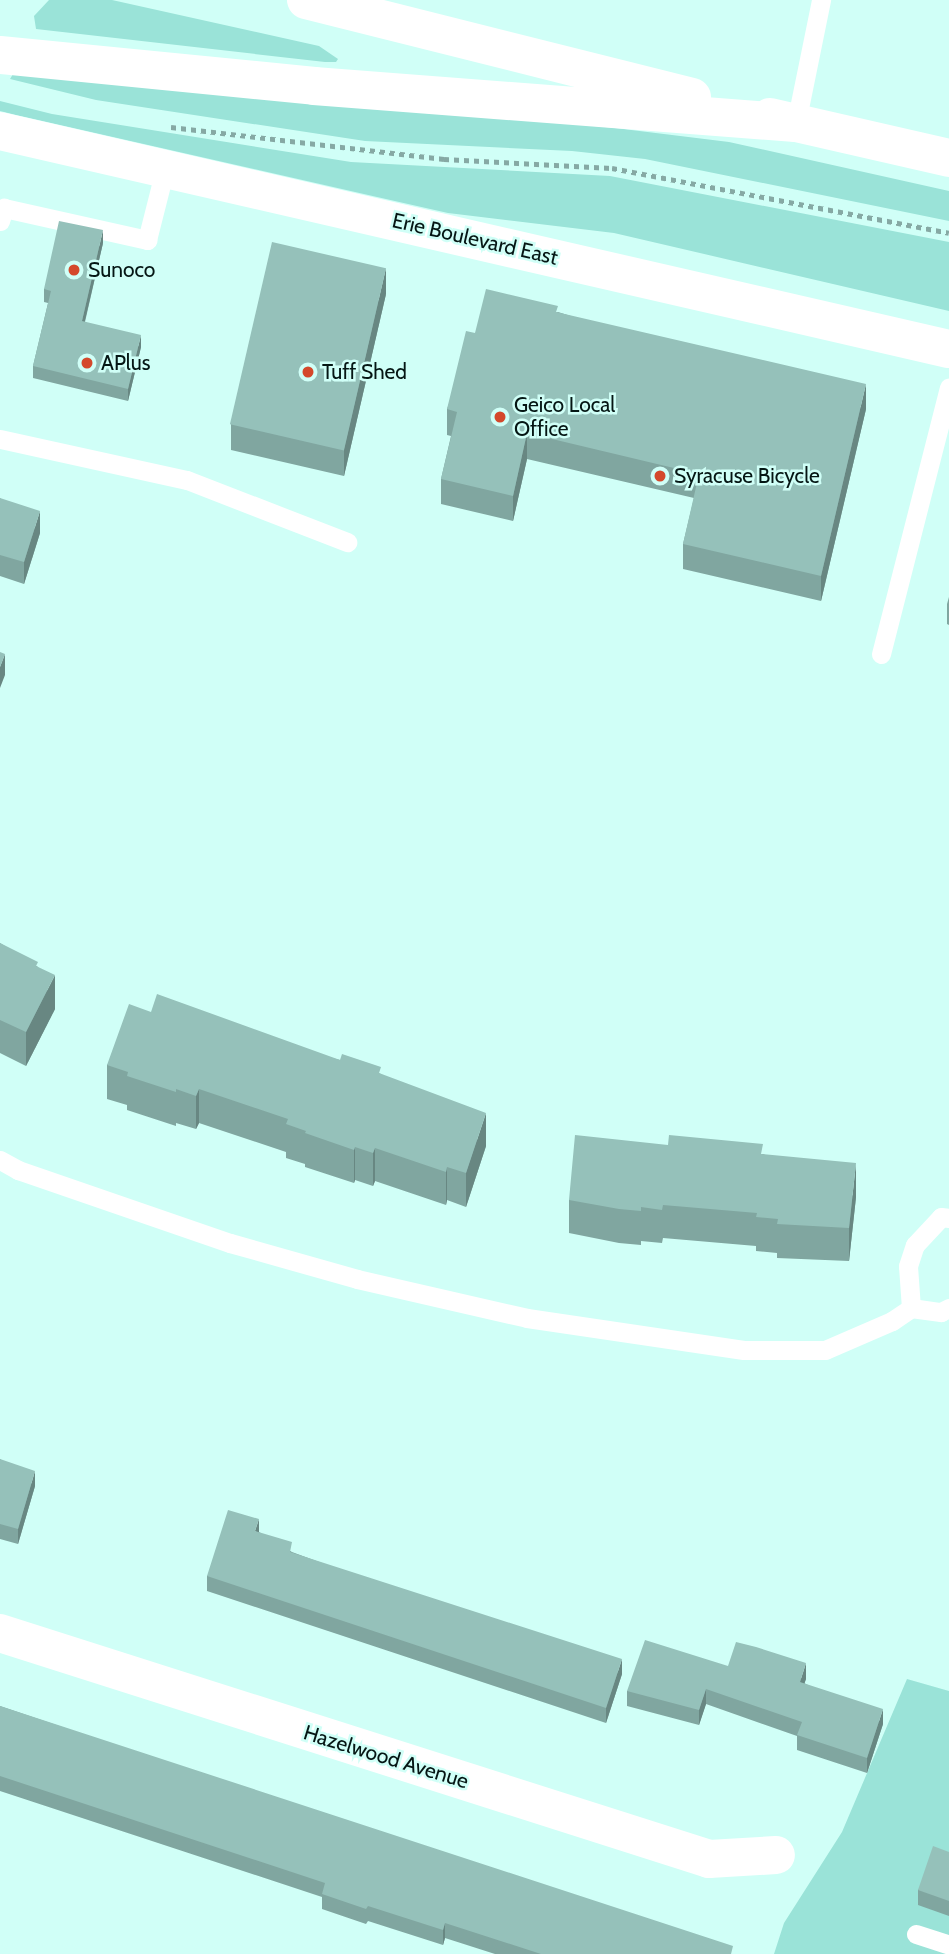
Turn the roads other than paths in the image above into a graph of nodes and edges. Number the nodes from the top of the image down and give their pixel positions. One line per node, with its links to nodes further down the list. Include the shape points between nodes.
1 (306, 0): 4 (main road)
2 (821, 0): 4 (lane)
3 (0, 55): 4 (main road, via 314,86)
4 (796, 123): 6 (main road)
5 (0, 131): 7 (main road, Erie Boulevard East)
6 (949, 158)
7 (165, 169): 8 (lane, via 147,240 4,208); 9 (main road, Erie Boulevard East)
8 (0, 221)
9 (949, 349)
10 (949, 388): 13 (lane)
11 (0, 439): 12 (lane, via 187,480)
12 (347, 542)
13 (881, 654)
14 (0, 1160): 16 (lane, via 230,1243 357,1279 527,1318 744,1350 825,1350)
15 (949, 1218): 16 (lane, via 941,1217 915,1245 908,1266)
16 (911, 1308): 17 (lane, via 941,1312)
17 (949, 1308)
18 (0, 1633): 19 (main road, Hazelwood Avenue, via 709,1858)
19 (776, 1854)
20 (916, 1934): 21 (lane)
21 (949, 1945)

